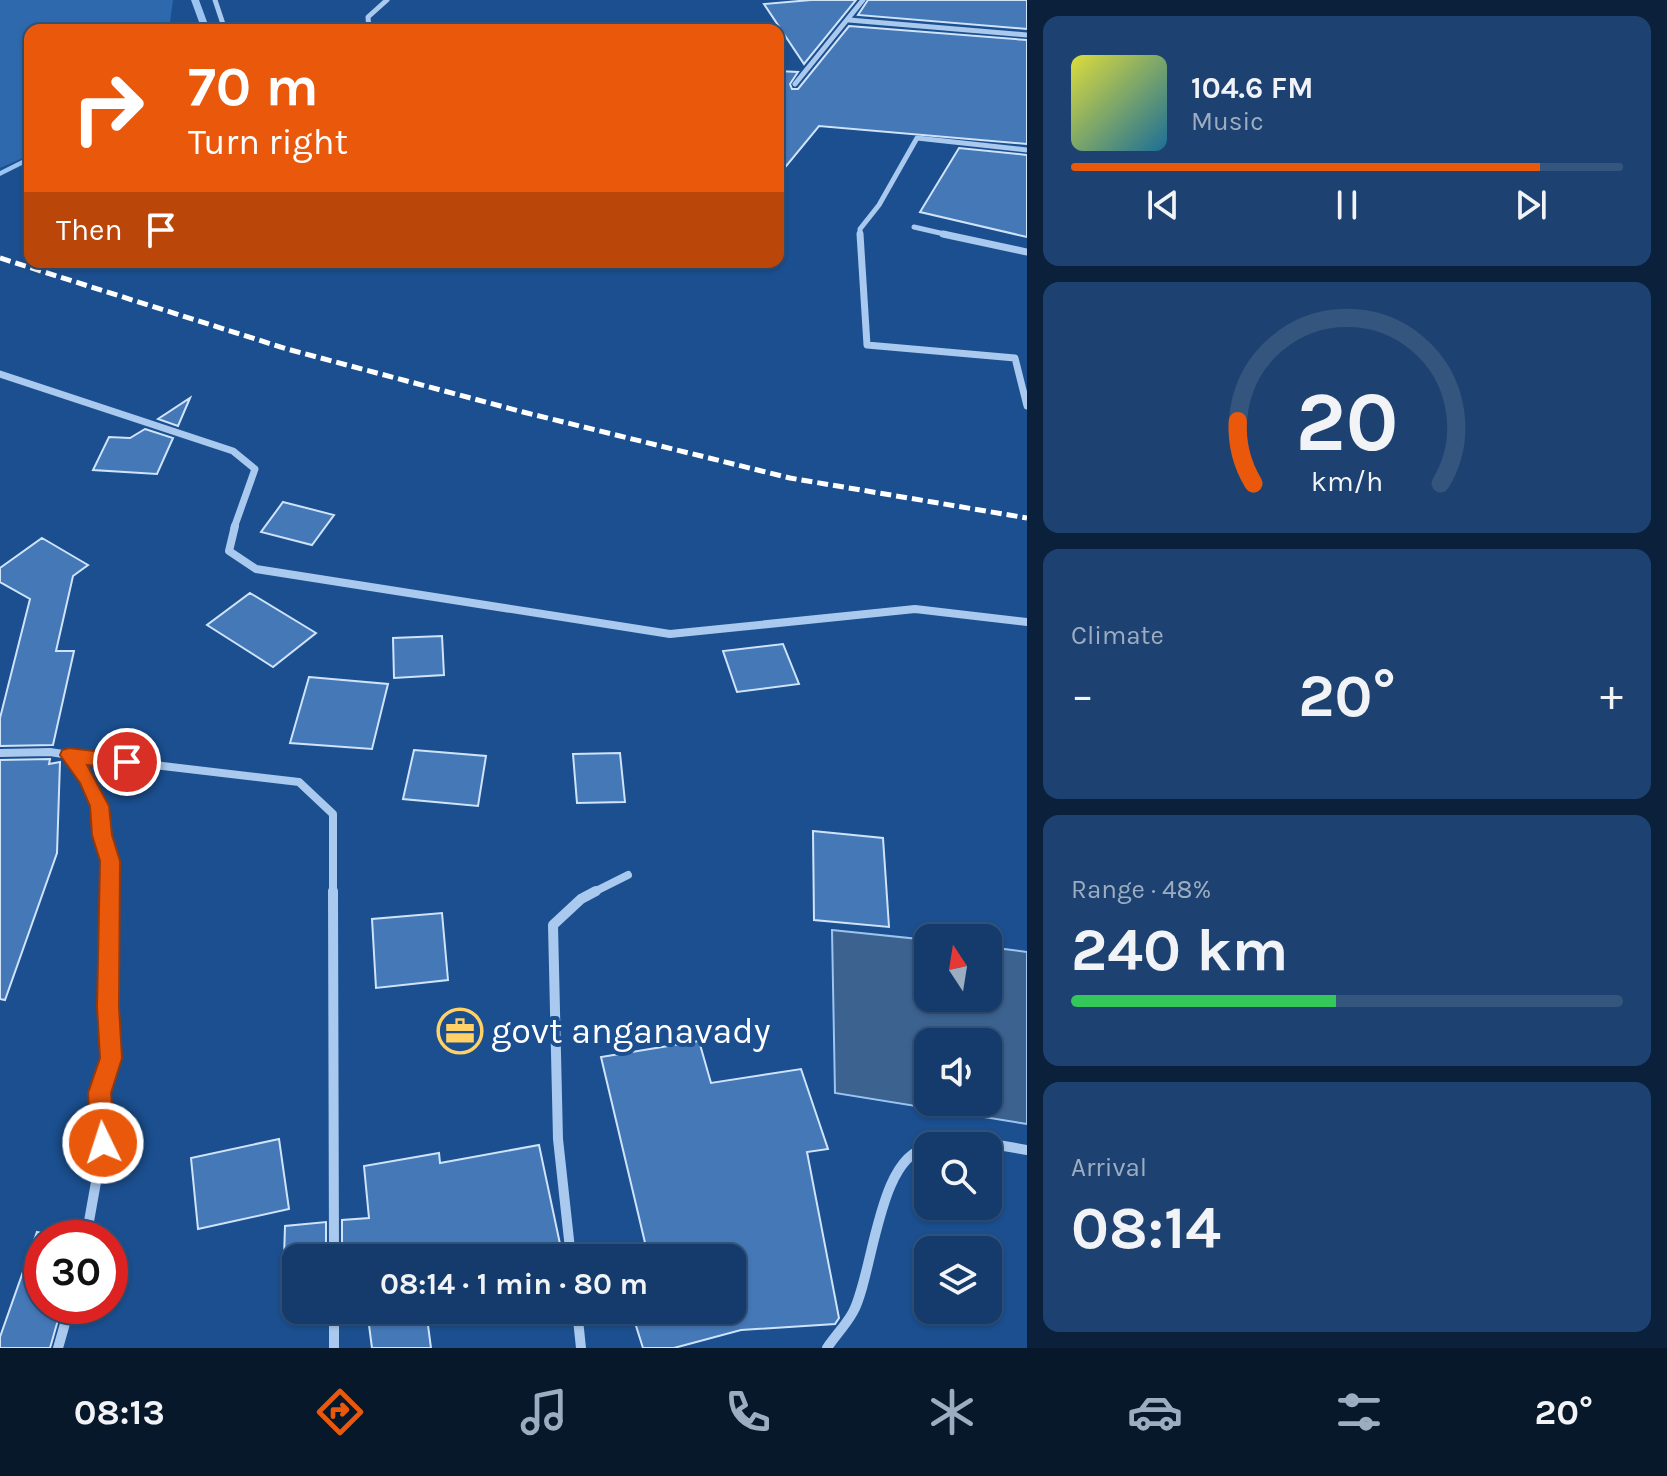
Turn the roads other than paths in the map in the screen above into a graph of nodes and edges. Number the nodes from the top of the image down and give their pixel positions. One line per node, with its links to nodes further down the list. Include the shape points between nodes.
1 (215, 0): 5 (street)
2 (387, 0): 6 (street, via 368,17)
3 (863, 0): 4 (street)
4 (849, 20): 7 (street); 8 (street)
5 (223, 24)
6 (369, 24)
7 (1027, 35)
8 (795, 84)
9 (1027, 150): 13 (street, via 917,138 860,229 867,345 1015,358)
10 (914, 227): 11 (street)
11 (1027, 252)
12 (0, 374): 14 (street, via 233,451 255,469 229,551 256,569 670,634 915,609)
13 (1027, 406)
14 (1027, 622)
15 (0, 753): 16 (street)
16 (69, 755): 21 (street, via 88,779 99,806 110,861 111,1058 100,1093 103,1143); 22 (street, via 299,782 333,814)
17 (628, 875): 23 (street, via 581,899 553,925 558,1139)
18 (1002, 1146): 19 (street)
19 (1027, 1150)
20 (914, 1154): 30 (street, via 895,1173 854,1311)
21 (89, 1220)
22 (334, 1244)
23 (569, 1244)
24 (65, 1324): 27 (street)
25 (334, 1324): 28 (street)
26 (578, 1324): 29 (street)
27 (58, 1348)
28 (334, 1348)
29 (581, 1348)
30 (827, 1348)

